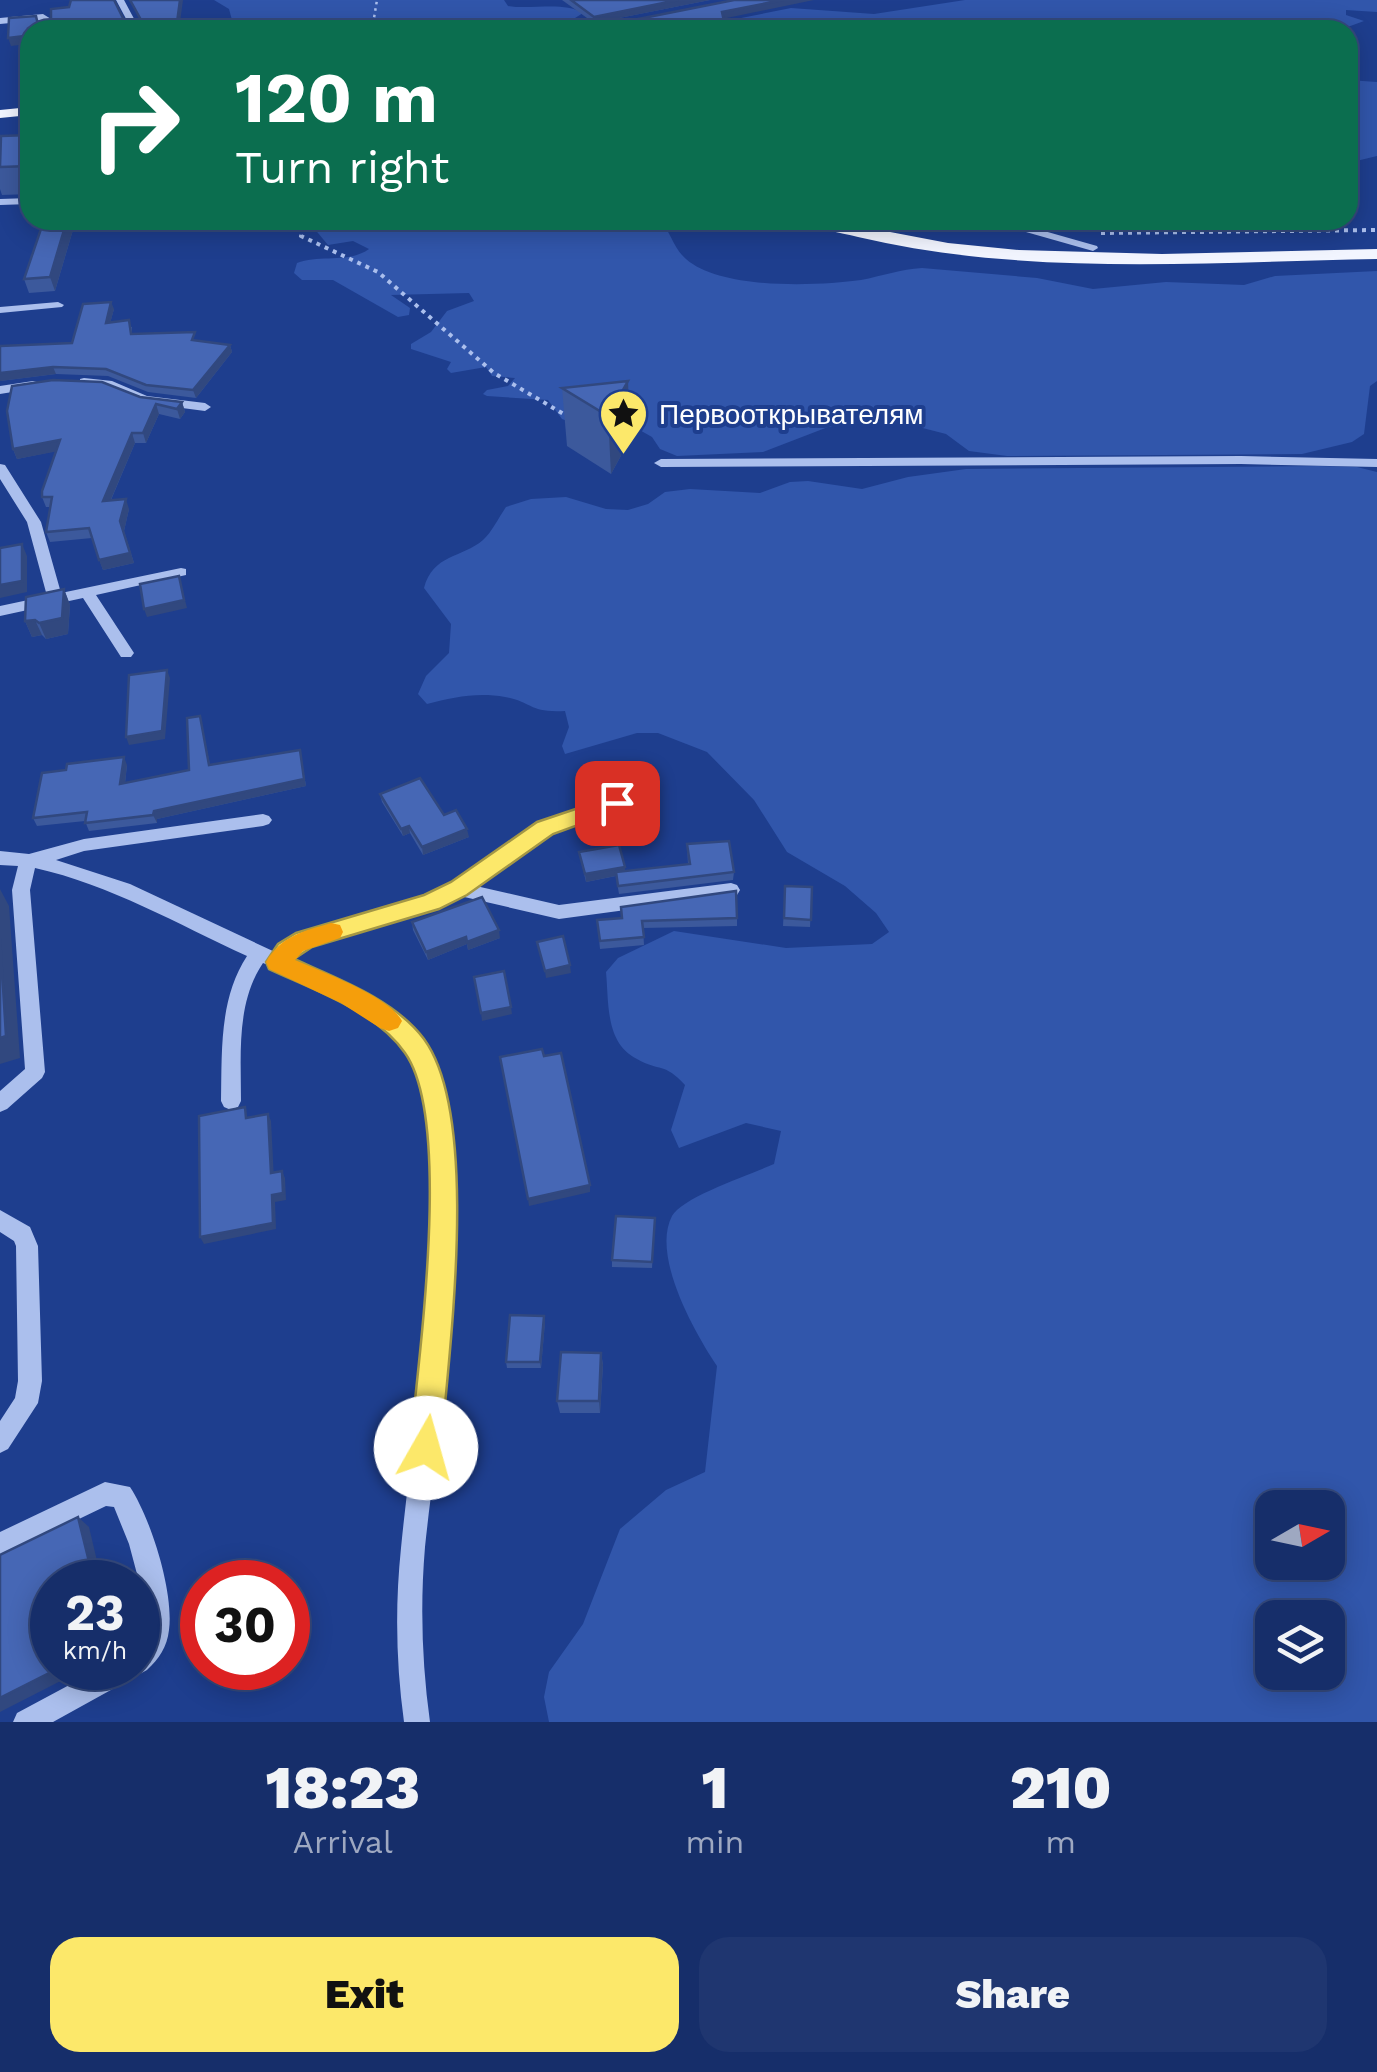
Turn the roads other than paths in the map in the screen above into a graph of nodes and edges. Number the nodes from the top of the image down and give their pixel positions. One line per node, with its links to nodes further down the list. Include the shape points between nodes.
1 (46, 20): 2 (street)
2 (0, 21)
3 (858, 230): 8 (main road, via 1038,256)
4 (907, 230): 7 (main road, via 995,244)
5 (1030, 230): 7 (street)
6 (1377, 246): 7 (main road)
7 (1093, 248)
8 (1377, 254)
9 (12, 292): 11 (street)
10 (58, 304): 11 (street)
11 (2, 310)
12 (0, 390): 13 (street, via 108,384)
13 (204, 408)
14 (661, 463): 15 (street)
15 (1377, 463)
16 (0, 468): 19 (street, via 34,522)
17 (181, 572): 18 (street)
18 (88, 594): 19 (street); 21 (street)
19 (56, 601): 20 (street)
20 (0, 611)
21 (126, 653)
22 (617, 803): 26 (street, via 545,828)
23 (263, 820): 25 (street, via 84,845)
24 (0, 858): 25 (street)
25 (31, 860): 28 (street, via 130,894); 30 (street, via 22,890 37,1058 35,1072)
26 (459, 889): 27 (street, via 560,912); 28 (street)
27 (732, 890)
28 (268, 958): 29 (street, via 238,988); 37 (street, via 396,1026 416,1048 436,1093 444,1234 410,1609)
29 (231, 1101)
30 (0, 1103)
31 (0, 1220): 32 (street, via 22,1234 27,1246 30,1381 26,1403)
32 (0, 1441)
33 (0, 1544): 34 (street, via 104,1494 121,1496 129,1508)
34 (144, 1560)
35 (85, 1690): 36 (street)
36 (26, 1722)
37 (417, 1722)

